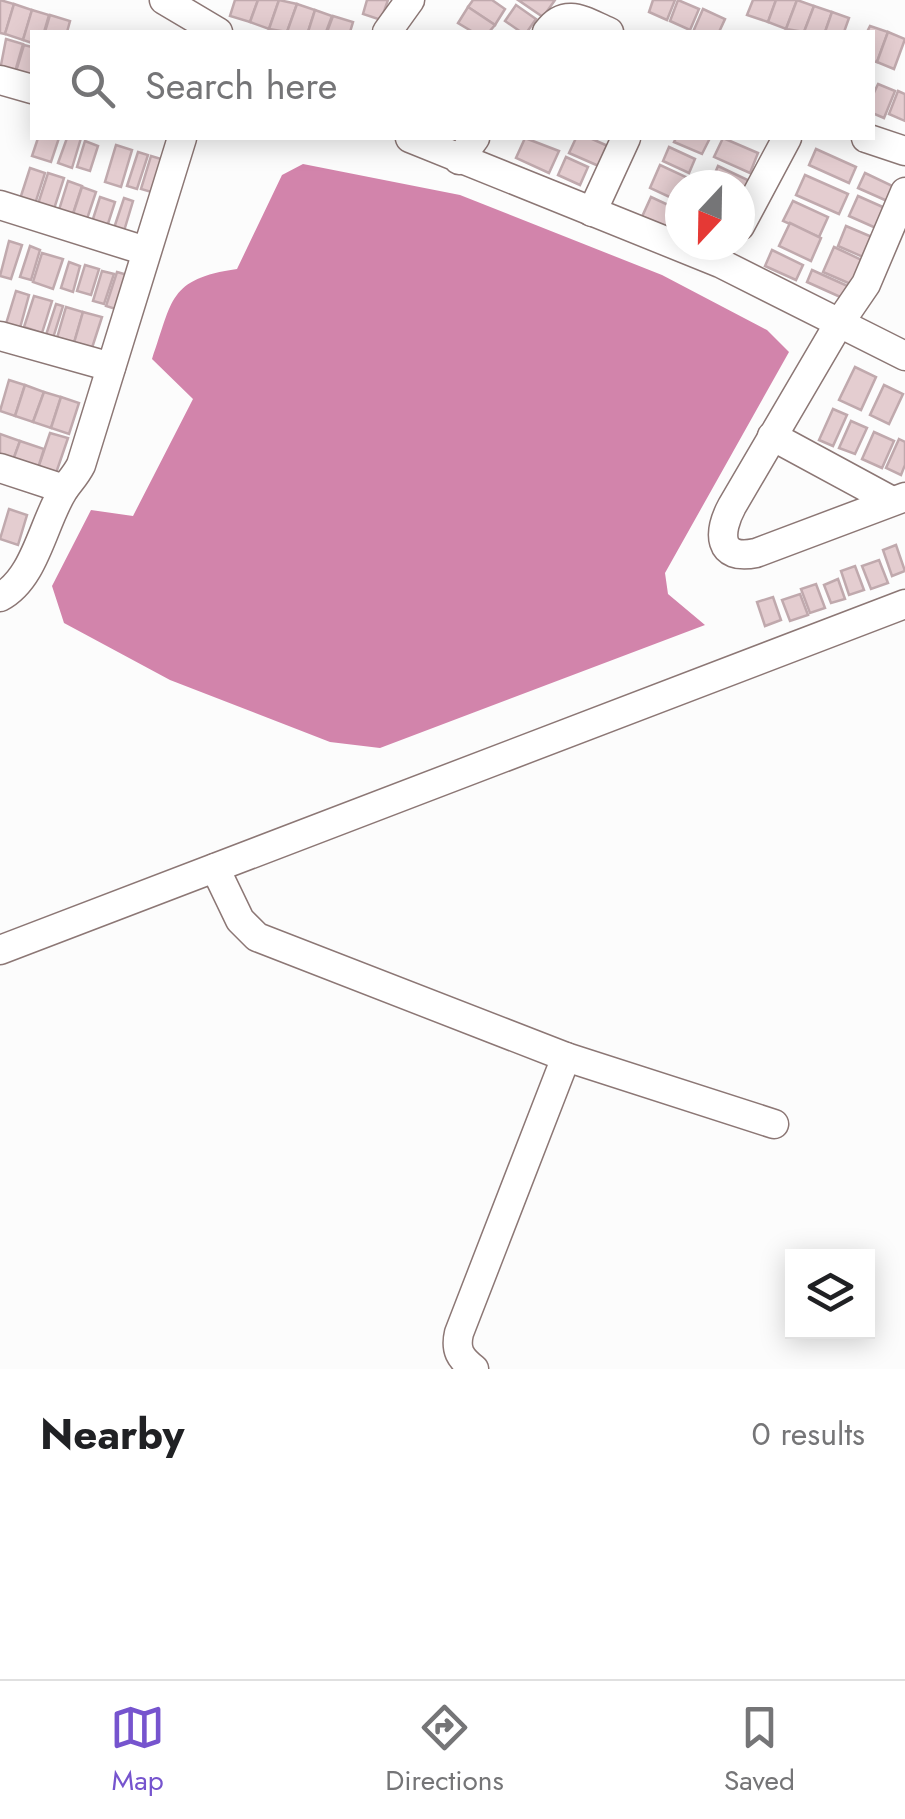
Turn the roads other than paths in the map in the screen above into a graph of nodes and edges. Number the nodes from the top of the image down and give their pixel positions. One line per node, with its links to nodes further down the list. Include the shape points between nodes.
1 (164, 0): 3 (street)
2 (410, 0): 4 (street)
3 (215, 30)
4 (388, 30)
5 (549, 30): 6 (street, via 572,16)
6 (604, 30)
7 (0, 80): 8 (street)
8 (30, 89)
9 (181, 140): 21 (street)
10 (420, 140): 14 (street)
11 (625, 140): 19 (street)
12 (786, 140): 17 (street)
13 (872, 140): 15 (street)
14 (467, 149): 19 (street)
15 (905, 151)
16 (905, 192): 23 (street, via 866,284)
17 (755, 198)
18 (0, 205): 21 (street)
19 (592, 212): 20 (street)
20 (665, 235)
21 (146, 252): 26 (street)
22 (735, 260): 23 (street)
23 (838, 325): 25 (street); 27 (street)
24 (0, 336): 26 (street)
25 (905, 356)
26 (111, 366): 29 (street, via 85,455)
27 (772, 436): 30 (street); 30 (street, via 720,530 730,550 756,554)
28 (0, 468): 29 (street)
29 (64, 489): 31 (street, via 21,578)
30 (898, 499)
31 (0, 597)
32 (905, 604): 33 (street)
33 (215, 868): 34 (street); 35 (street, via 240,920 256,936)
34 (0, 950)
35 (566, 1057): 36 (street); 37 (street, via 459,1332 460,1355)
36 (774, 1124)
37 (474, 1369)

